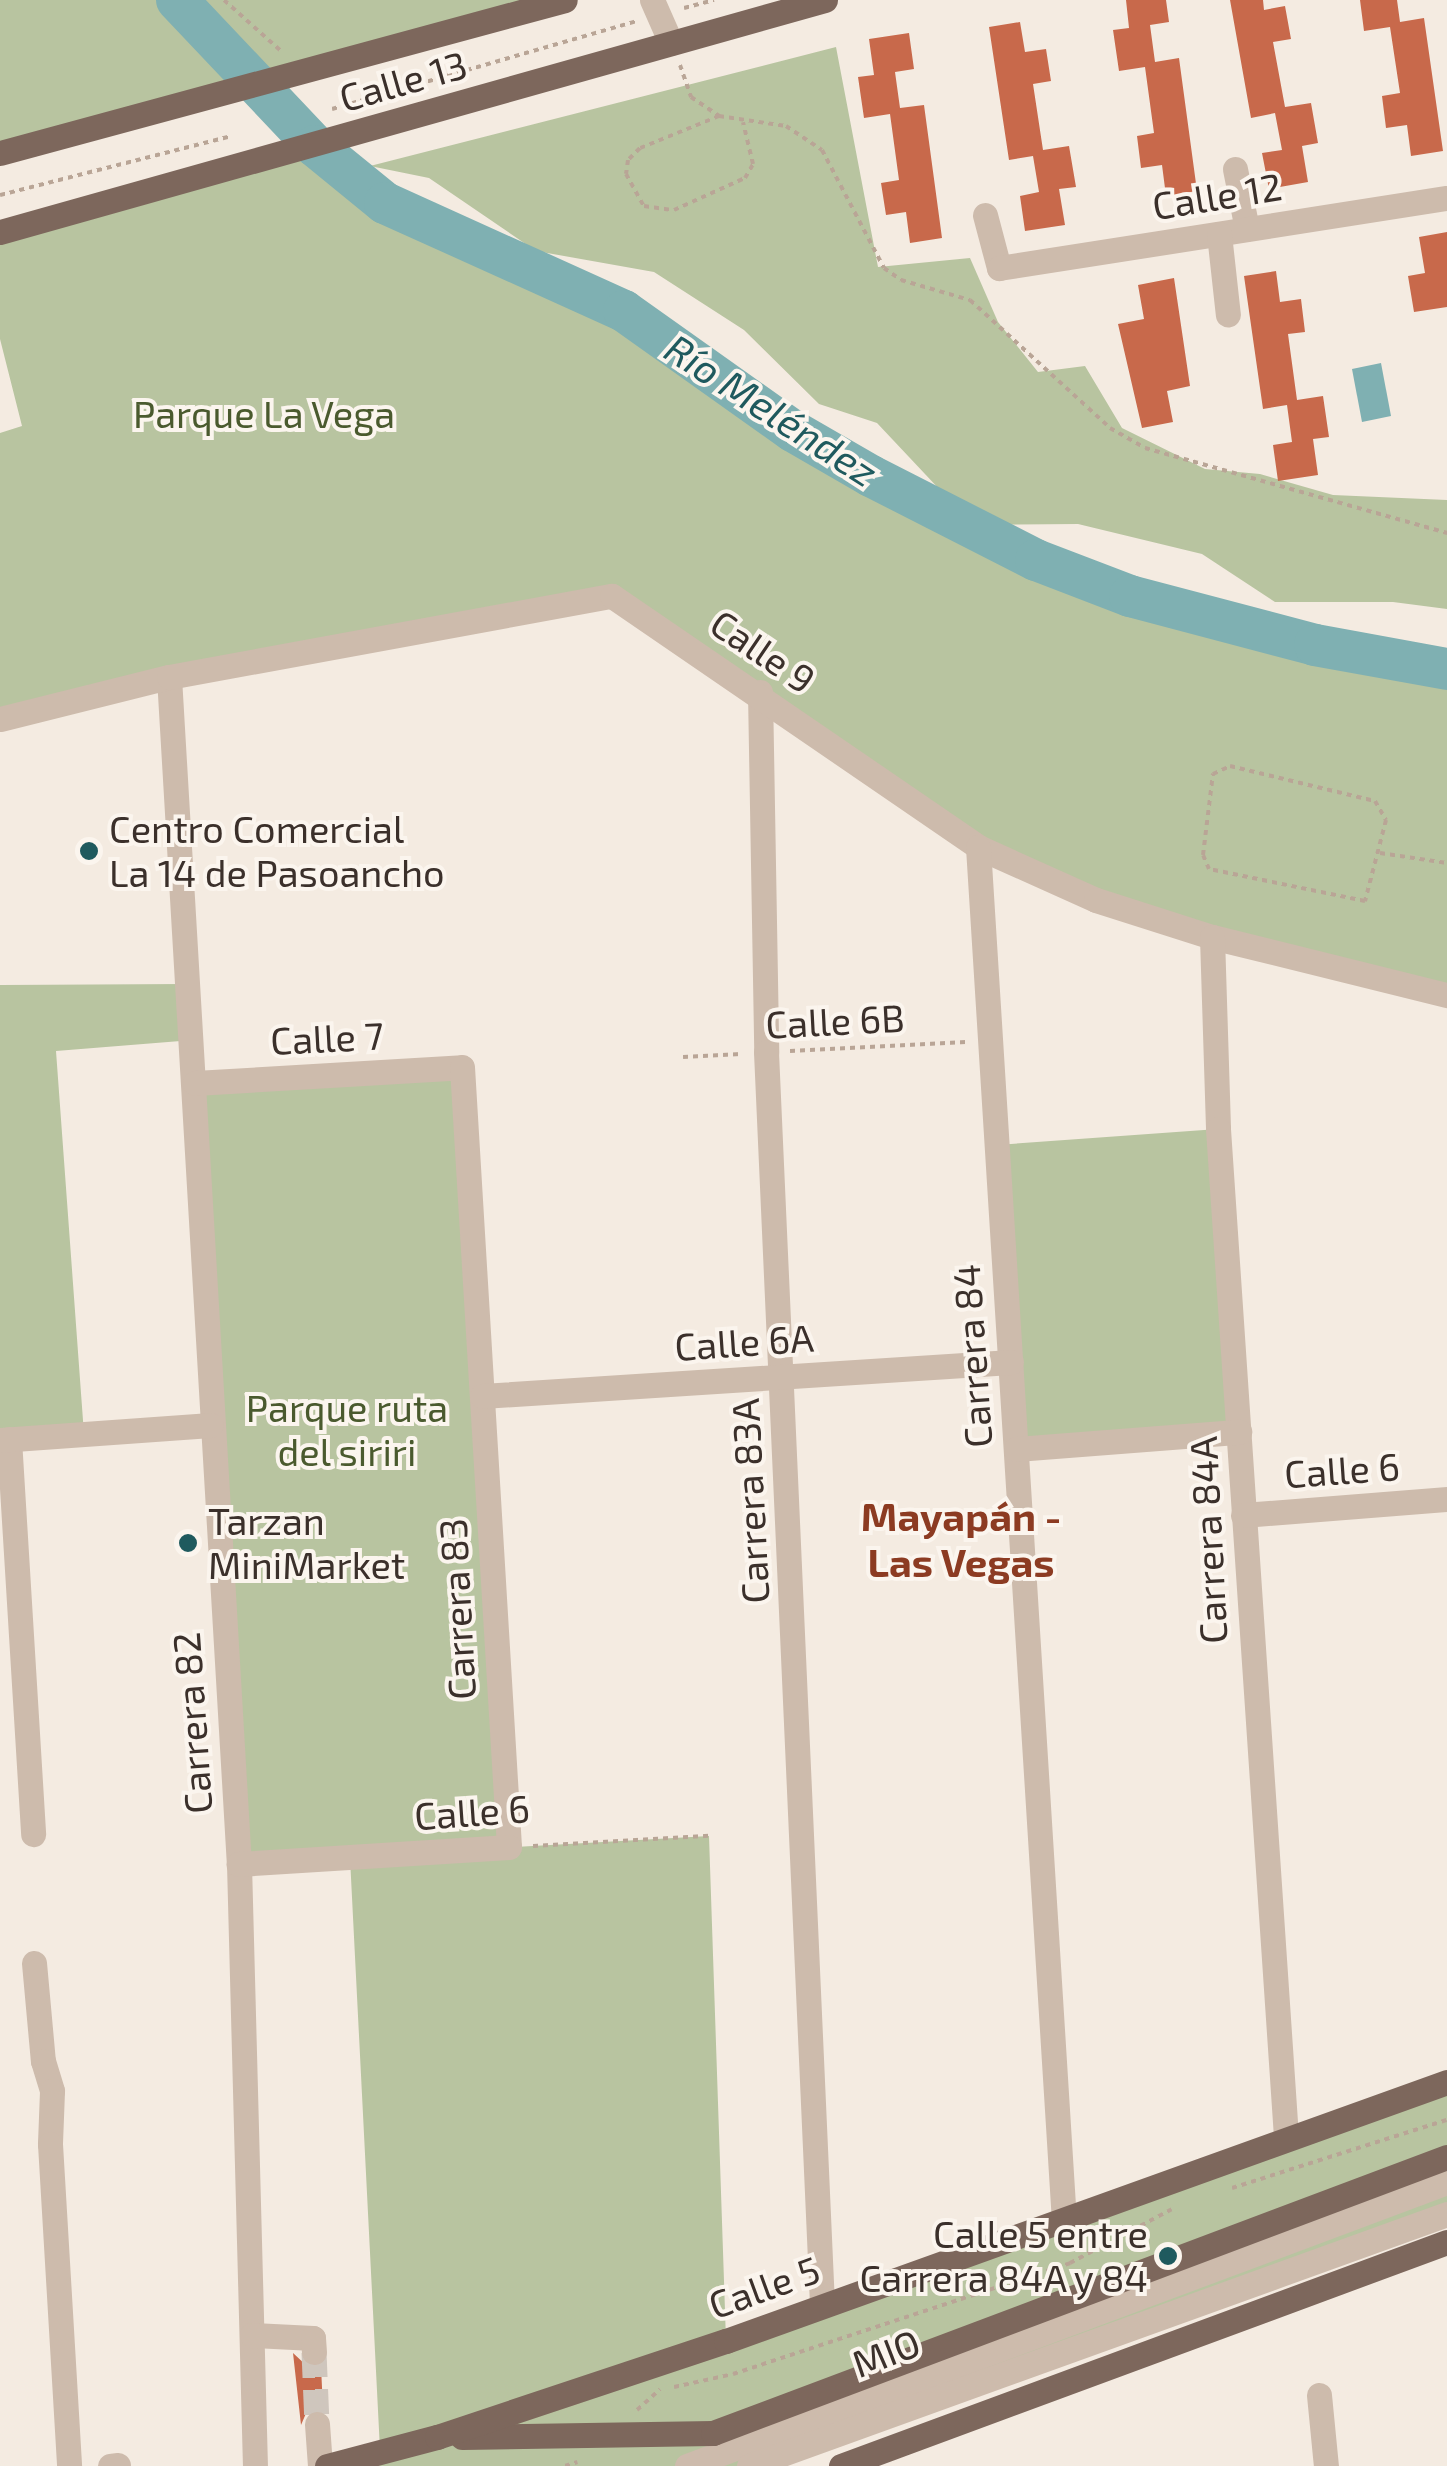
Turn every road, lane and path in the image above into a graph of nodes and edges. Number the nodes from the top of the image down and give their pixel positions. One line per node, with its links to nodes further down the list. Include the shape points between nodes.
1 (224, 0): 6 (path)
2 (565, 0): 12 (main road, Calle 13)
3 (714, 0): 5 (path)
4 (825, 0): 7 (main road, Calle 13)
5 (656, 7): 7 (street); 8 (path)
6 (280, 50)
7 (676, 54): 9 (path, via 691,97); 18 (main road, Calle 13, via 352,133)
8 (332, 109)
9 (719, 116): 10 (path); 10 (path, via 640,148 628,160 626,174 644,206 674,210 745,178 753,164)
10 (742, 120): 21 (path, via 786,126 822,150 884,268 901,280 970,300 1110,428 1145,448)
11 (231, 136): 14 (path)
12 (0, 153)
13 (1235, 169): 17 (street)
14 (0, 195)
15 (1447, 198): 17 (street, Calle 12)
16 (986, 216): 19 (street, Calle 12, via 999,268)
17 (1246, 230): 19 (street, Calle 12)
18 (0, 232)
19 (1219, 234): 20 (street)
20 (1228, 314)
21 (1447, 533)
22 (169, 677): 23 (street, Calle 9, via 612,596); 24 (street, Calle 9); 34 (street, Carrera 82)
23 (760, 692): 25 (street, Calle 9); 31 (street, Carrera 83A)
24 (0, 719)
25 (978, 846): 28 (street, Calle 9, via 1096,900); 30 (street, Carrera 84)
26 (1380, 853): 26 (path, via 1386,820 1375,801 1230,766 1213,774 1203,855 1209,869 1356,904 1372,891); 27 (path)
27 (1447, 863)
28 (1212, 937): 29 (street, Calle 9); 39 (street, Carrera 84A)
29 (1447, 995)
30 (990, 1041): 31 (path, Calle 6B); 35 (street, Carrera 84)
31 (766, 1052): 32 (path, Calle 6B); 36 (street, Carrera 83A)
32 (683, 1057)
33 (462, 1067): 34 (street, Calle 7); 37 (street, Carrera 83)
34 (196, 1083): 38 (street, Carrera 82)
35 (1011, 1362): 36 (street, Calle 6A); 41 (street, Carrera 84)
36 (781, 1377): 37 (street, Calle 6A); 59 (street, Carrera 83A)
37 (482, 1396): 46 (street, Carrera 83)
38 (210, 1426): 40 (street); 47 (street, Carrera 82)
39 (1239, 1432): 41 (street, Calle 6); 43 (street, Carrera 84A)
40 (4, 1440): 44 (street)
41 (1016, 1449): 57 (street, Carrera 84)
42 (1447, 1500): 43 (street, Calle 6)
43 (1243, 1515): 51 (street, Carrera 84A)
44 (33, 1834)
45 (710, 1836): 46 (path, Calle 6)
46 (509, 1847): 47 (street, Calle 6)
47 (239, 1864): 60 (street, Carrera 82)
48 (34, 1963): 69 (street, via 42,2061 52,2091)
49 (1447, 2082): 51 (main road, Calle 5)
50 (1447, 2120): 54 (path)
51 (1286, 2138): 57 (main road, Calle 5)
52 (1447, 2158): 66 (main road)
53 (1447, 2182): 66 (street, MIO)
54 (1221, 2191)
55 (1184, 2203): 62 (path, via 1070,2263)
56 (1447, 2214): 66 (street, MIO)
57 (1064, 2220): 59 (main road, Calle 5)
58 (1447, 2242): 75 (main road)
59 (822, 2305): 65 (main road, Calle 5)
60 (252, 2336): 61 (street, via 313,2338); 71 (street, Carrera 82)
61 (314, 2352)
62 (733, 2374)
63 (1319, 2395): 76 (street)
64 (318, 2424): 72 (street)
65 (438, 2437): 66 (main road); 72 (main road, Calle 5)
66 (733, 2454): 74 (street, MIO)
67 (118, 2465): 70 (street)
68 (572, 2465): 73 (path)
69 (69, 2466)
70 (110, 2466)
71 (255, 2466)
72 (323, 2466)
73 (565, 2466)
74 (688, 2466)
75 (841, 2466)
76 (1326, 2466)

